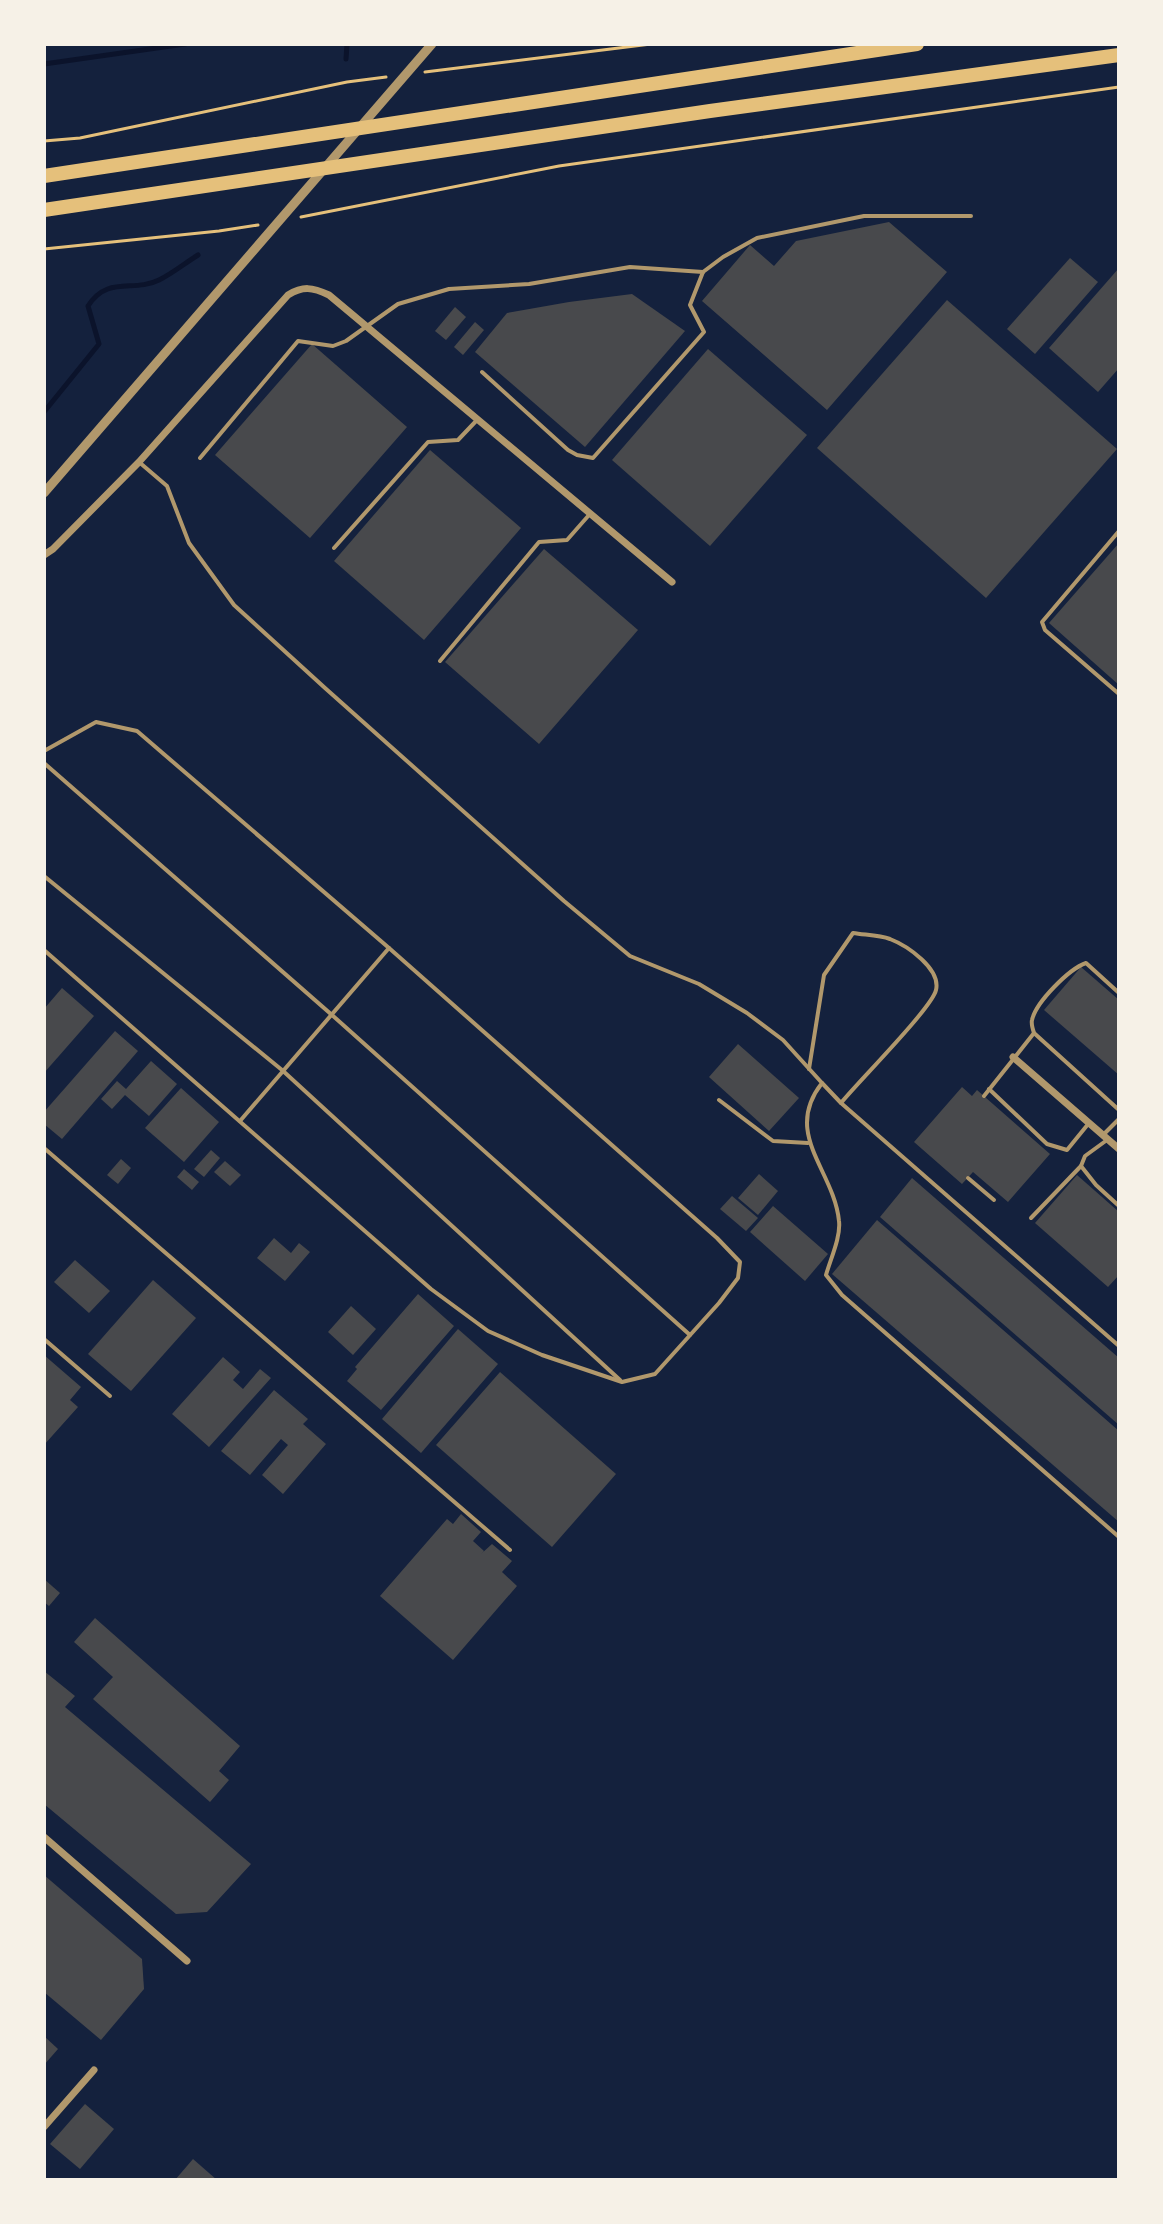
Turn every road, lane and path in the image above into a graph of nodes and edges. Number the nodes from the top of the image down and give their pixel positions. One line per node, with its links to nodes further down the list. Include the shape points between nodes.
1 (432, 44): 21 (street)
2 (651, 44): 5 (path)
3 (917, 44): 9 (highway)
4 (1119, 55): 10 (highway)
5 (426, 72)
6 (394, 76): 8 (path)
7 (1119, 87): 12 (path, via 559,166)
8 (44, 141)
9 (44, 176)
10 (44, 210)
11 (971, 216): 15 (lane, via 864,216 818,225 757,238)
12 (296, 218)
13 (266, 223): 14 (path)
14 (44, 249)
15 (703, 272): 16 (lane, via 630,267 529,284 449,289 398,304); 17 (lane, via 690,305 704,332 593,458 568,450)
16 (366, 326): 18 (street); 19 (lane, via 333,346 298,341); 20 (street, via 317,289 302,287 288,295)
17 (482, 372)
18 (477, 420): 22 (street); 24 (lane, via 458,440 428,442)
19 (200, 458)
20 (139, 462): 25 (street); 38 (lane, via 167,486 189,543 234,605 325,688 630,956 699,984 747,1013 783,1040)
21 (44, 493)
22 (589, 515): 26 (street); 27 (lane, via 567,540 539,542)
23 (1119, 531): 28 (lane, via 1042,622)
24 (334, 548)
25 (44, 555)
26 (672, 582)
27 (440, 661)
28 (1119, 694)
29 (44, 751): 32 (lane, via 96,722 137,731)
30 (44, 763): 35 (lane)
31 (44, 876): 39 (lane)
32 (389, 948): 35 (lane); 57 (lane, via 740,1262 738,1278)
33 (44, 950): 47 (lane)
34 (1119, 993): 36 (lane, via 1086,963 1075,967 1040,1004 1031,1022)
35 (332, 1015): 39 (lane); 57 (lane)
36 (1034, 1033): 37 (lane); 45 (lane)
37 (1013, 1057): 41 (lane); 48 (street)
38 (809, 1069): 40 (lane); 44 (lane, via 824,975 853,933 890,939 927,963 936,975 936,992)
39 (282, 1070): 47 (lane); 60 (lane)
40 (822, 1083): 44 (lane); 50 (lane, via 812,1096 806,1121)
41 (989, 1089): 42 (lane); 48 (lane, via 1047,1144 1067,1150)
42 (984, 1096)
43 (719, 1100): 50 (lane, via 773,1141)
44 (841, 1103): 59 (lane)
45 (1119, 1110)
46 (1119, 1119): 49 (lane)
47 (240, 1121): 60 (lane, via 431,1289 488,1331)
48 (1089, 1123): 49 (street)
49 (1113, 1142): 52 (lane, via 1085,1156)
50 (808, 1143): 62 (lane, via 829,1183 840,1224 826,1275 842,1295)
51 (44, 1148): 63 (lane)
52 (1081, 1166): 55 (lane); 56 (lane)
53 (968, 1178): 54 (lane)
54 (994, 1200)
55 (1119, 1206)
56 (1031, 1218)
57 (690, 1335): 60 (lane, via 655,1374)
58 (44, 1339): 61 (lane)
59 (1119, 1346)
60 (622, 1382)
61 (110, 1396)
62 (1119, 1537)
63 (510, 1550)
64 (44, 1837): 65 (street)
65 (187, 1961)
66 (94, 2070): 67 (street)
67 (44, 2127)

